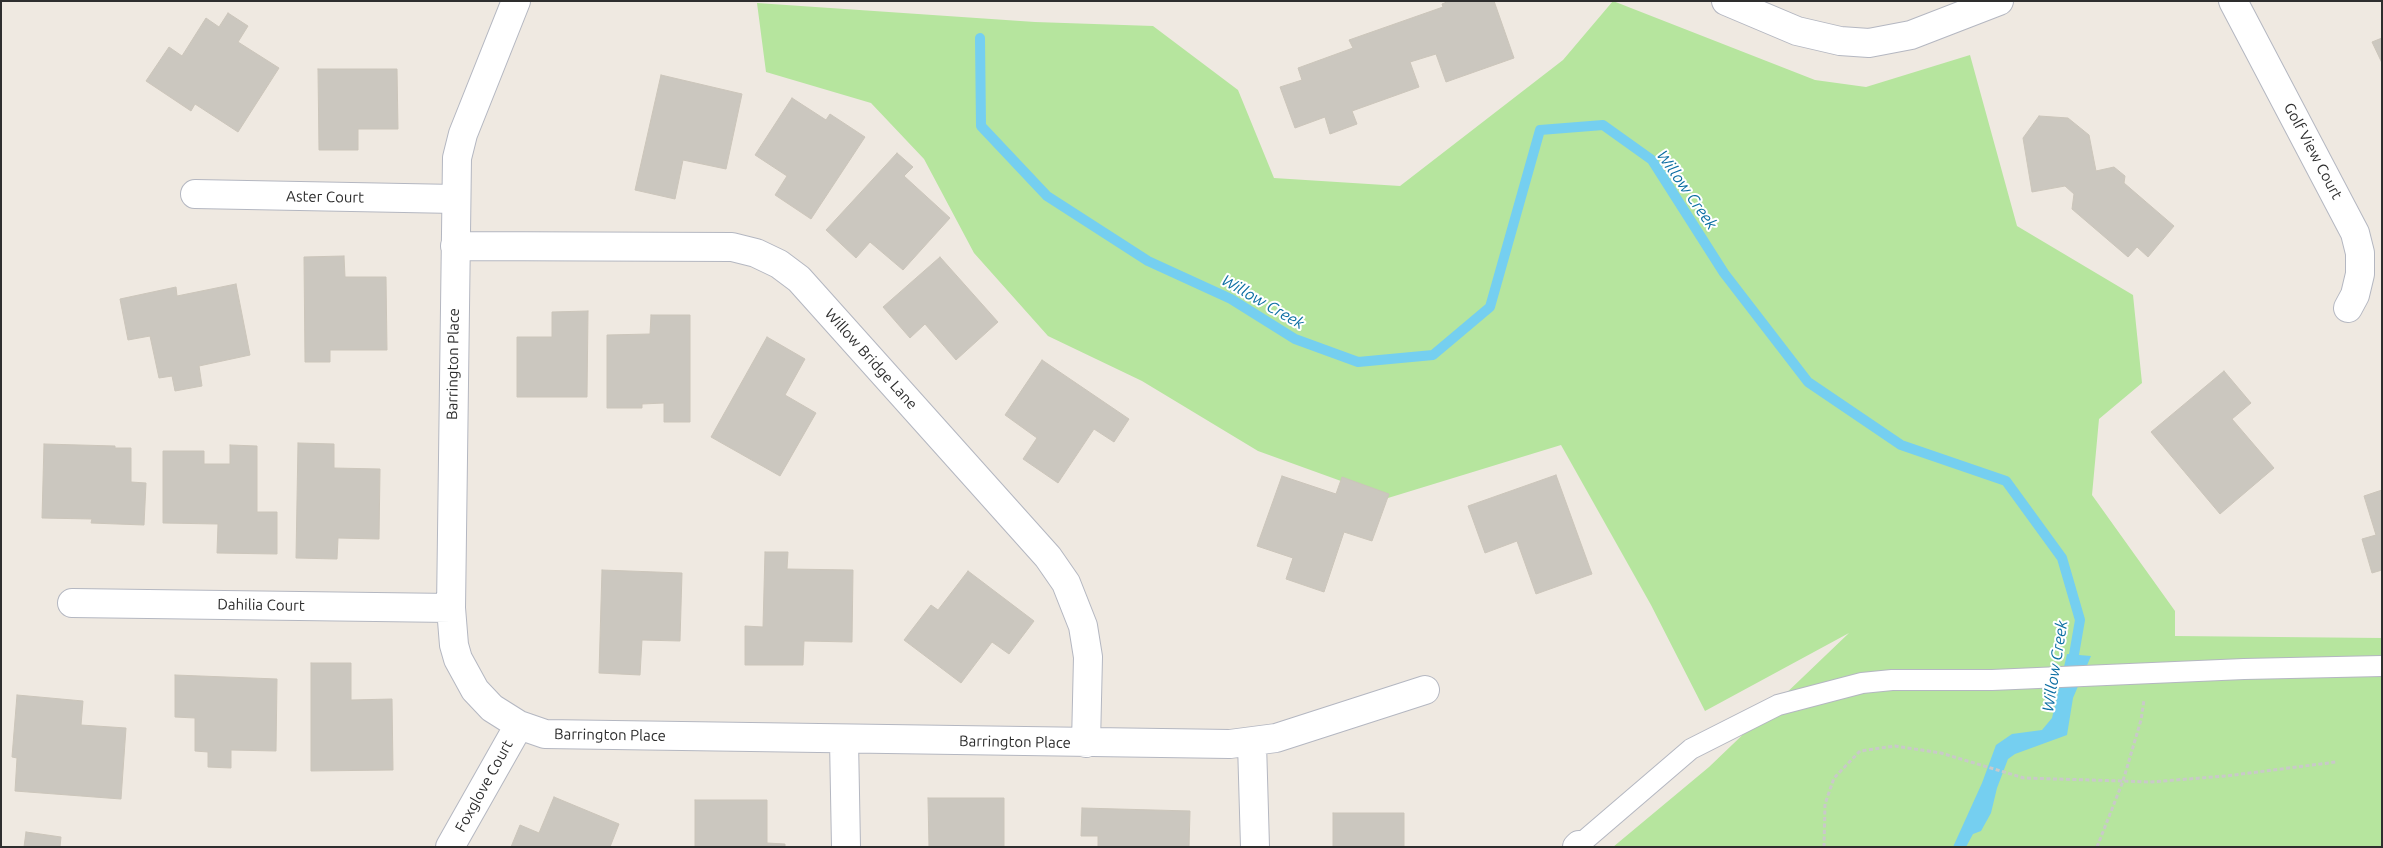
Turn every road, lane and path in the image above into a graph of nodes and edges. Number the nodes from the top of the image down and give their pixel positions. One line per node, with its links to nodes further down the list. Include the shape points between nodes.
1 (516, 1): 6 (street, Barrington Place, via 463,134 457,158)
2 (1726, 1): 3 (street, via 1797,31 1840,41 1869,43 1911,35)
3 (1999, 1)
4 (2233, 1): 8 (street, Golf View Court, via 2355,233 2360,253 2360,274)
5 (195, 194): 6 (street, Aster Court)
6 (456, 199): 7 (street, Barrington Place)
7 (455, 246): 10 (street, Barrington Place); 16 (street, Willow Bridge Lane, via 732,247 756,253 799,279 1048,557 1066,583 1083,626 1088,657)
8 (2348, 308)
9 (72, 602): 10 (street, Dahilia Court)
10 (451, 608): 14 (street, Barrington Place, via 458,659 475,690 492,708)
11 (2382, 666): 12 (lane)
12 (2147, 673): 19 (path, via 2141,720); 20 (lane, via 1892,680 1862,683 1778,705 1691,749)
13 (1425, 690): 17 (street, Barrington Place)
14 (519, 725): 15 (street, Barrington Place, via 545,734); 21 (street, Foxglove Court)
15 (844, 740): 16 (street, Barrington Place); 22 (street)
16 (1086, 743): 17 (street, Barrington Place)
17 (1252, 743): 23 (street)
18 (2336, 762): 19 (path, via 2226,776)
19 (2123, 781): 24 (path, via 2024,778 1941,753 1895,746 1860,751 1834,778 1825,804); 25 (path)
20 (1578, 846)
21 (450, 847)
22 (846, 847)
23 (1256, 847)
24 (1824, 847)
25 (2096, 847)

